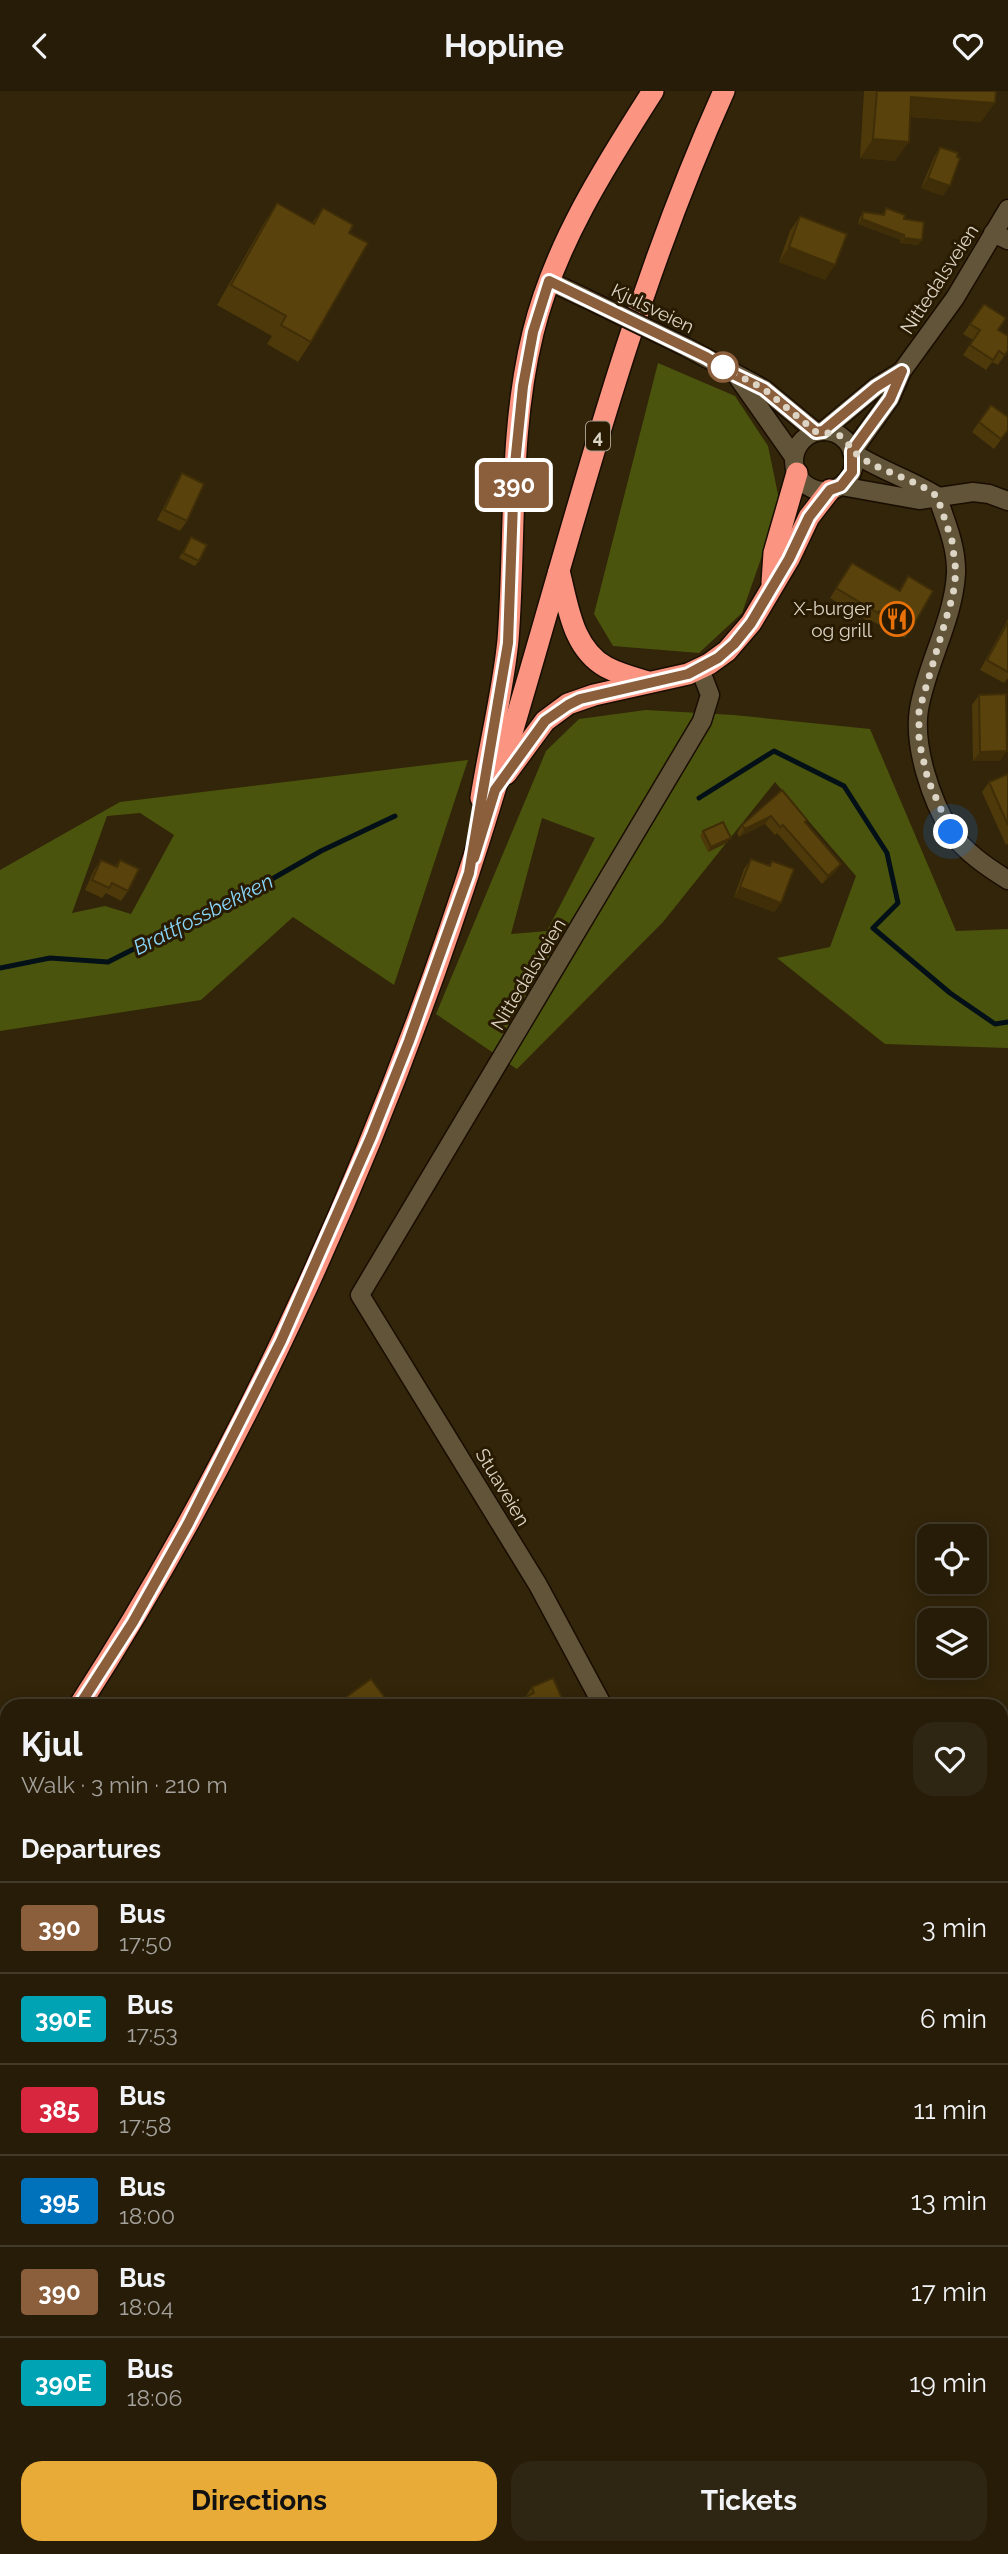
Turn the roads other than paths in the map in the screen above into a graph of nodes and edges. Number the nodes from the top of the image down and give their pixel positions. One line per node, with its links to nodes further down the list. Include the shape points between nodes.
1 (653, 91): 5 (highway, 4, via 590,197)
2 (724, 91): 14 (highway, 4, via 649,275)
3 (1008, 209): 4 (street, Nittedalsveien)
4 (1001, 237): 6 (street, Nittedalsveien)
5 (549, 281): 7 (street, Kjulsveien, bridge); 19 (highway, 4, via 523,386 514,474 508,643)
6 (902, 371): 8 (street, Nittedalsveien); 9 (street, Nittedalsveien, via 890,399)
7 (737, 376): 8 (street, Kjulsveien, via 764,389); 10 (street, Kjulsveien)
8 (820, 431): 9 (street, via 838,434); 10 (street, via 799,444)
9 (852, 451): 11 (street, via 852,472); 12 (street)
10 (795, 465): 11 (street, via 810,487 820,491); 15 (highway, 4, via 774,553)
11 (835, 488): 12 (street, via 919,500); 15 (highway, 4, via 809,517)
12 (937, 496): 13 (street, via 982,492); 20 (street, via 952,541 956,572 919,711 919,741 928,780 951,832 988,868)
13 (1008, 501)
14 (559, 570): 17 (highway, via 573,624 586,650 606,667); 18 (highway, 4)
15 (772, 585): 16 (highway, 4, via 740,638)
16 (701, 669): 17 (highway, 4); 21 (street, Nittedalsveien, via 710,695 702,721)
17 (648, 682): 18 (highway, 4, via 580,699 558,711 531,738)
18 (495, 790): 19 (highway, 4)
19 (469, 873): 22 (highway, 4, via 371,1137 281,1341 188,1524)
20 (1008, 880)
21 (360, 1295): 23 (street, Stuaveien, via 538,1585)
22 (84, 1699)
23 (599, 1699)

